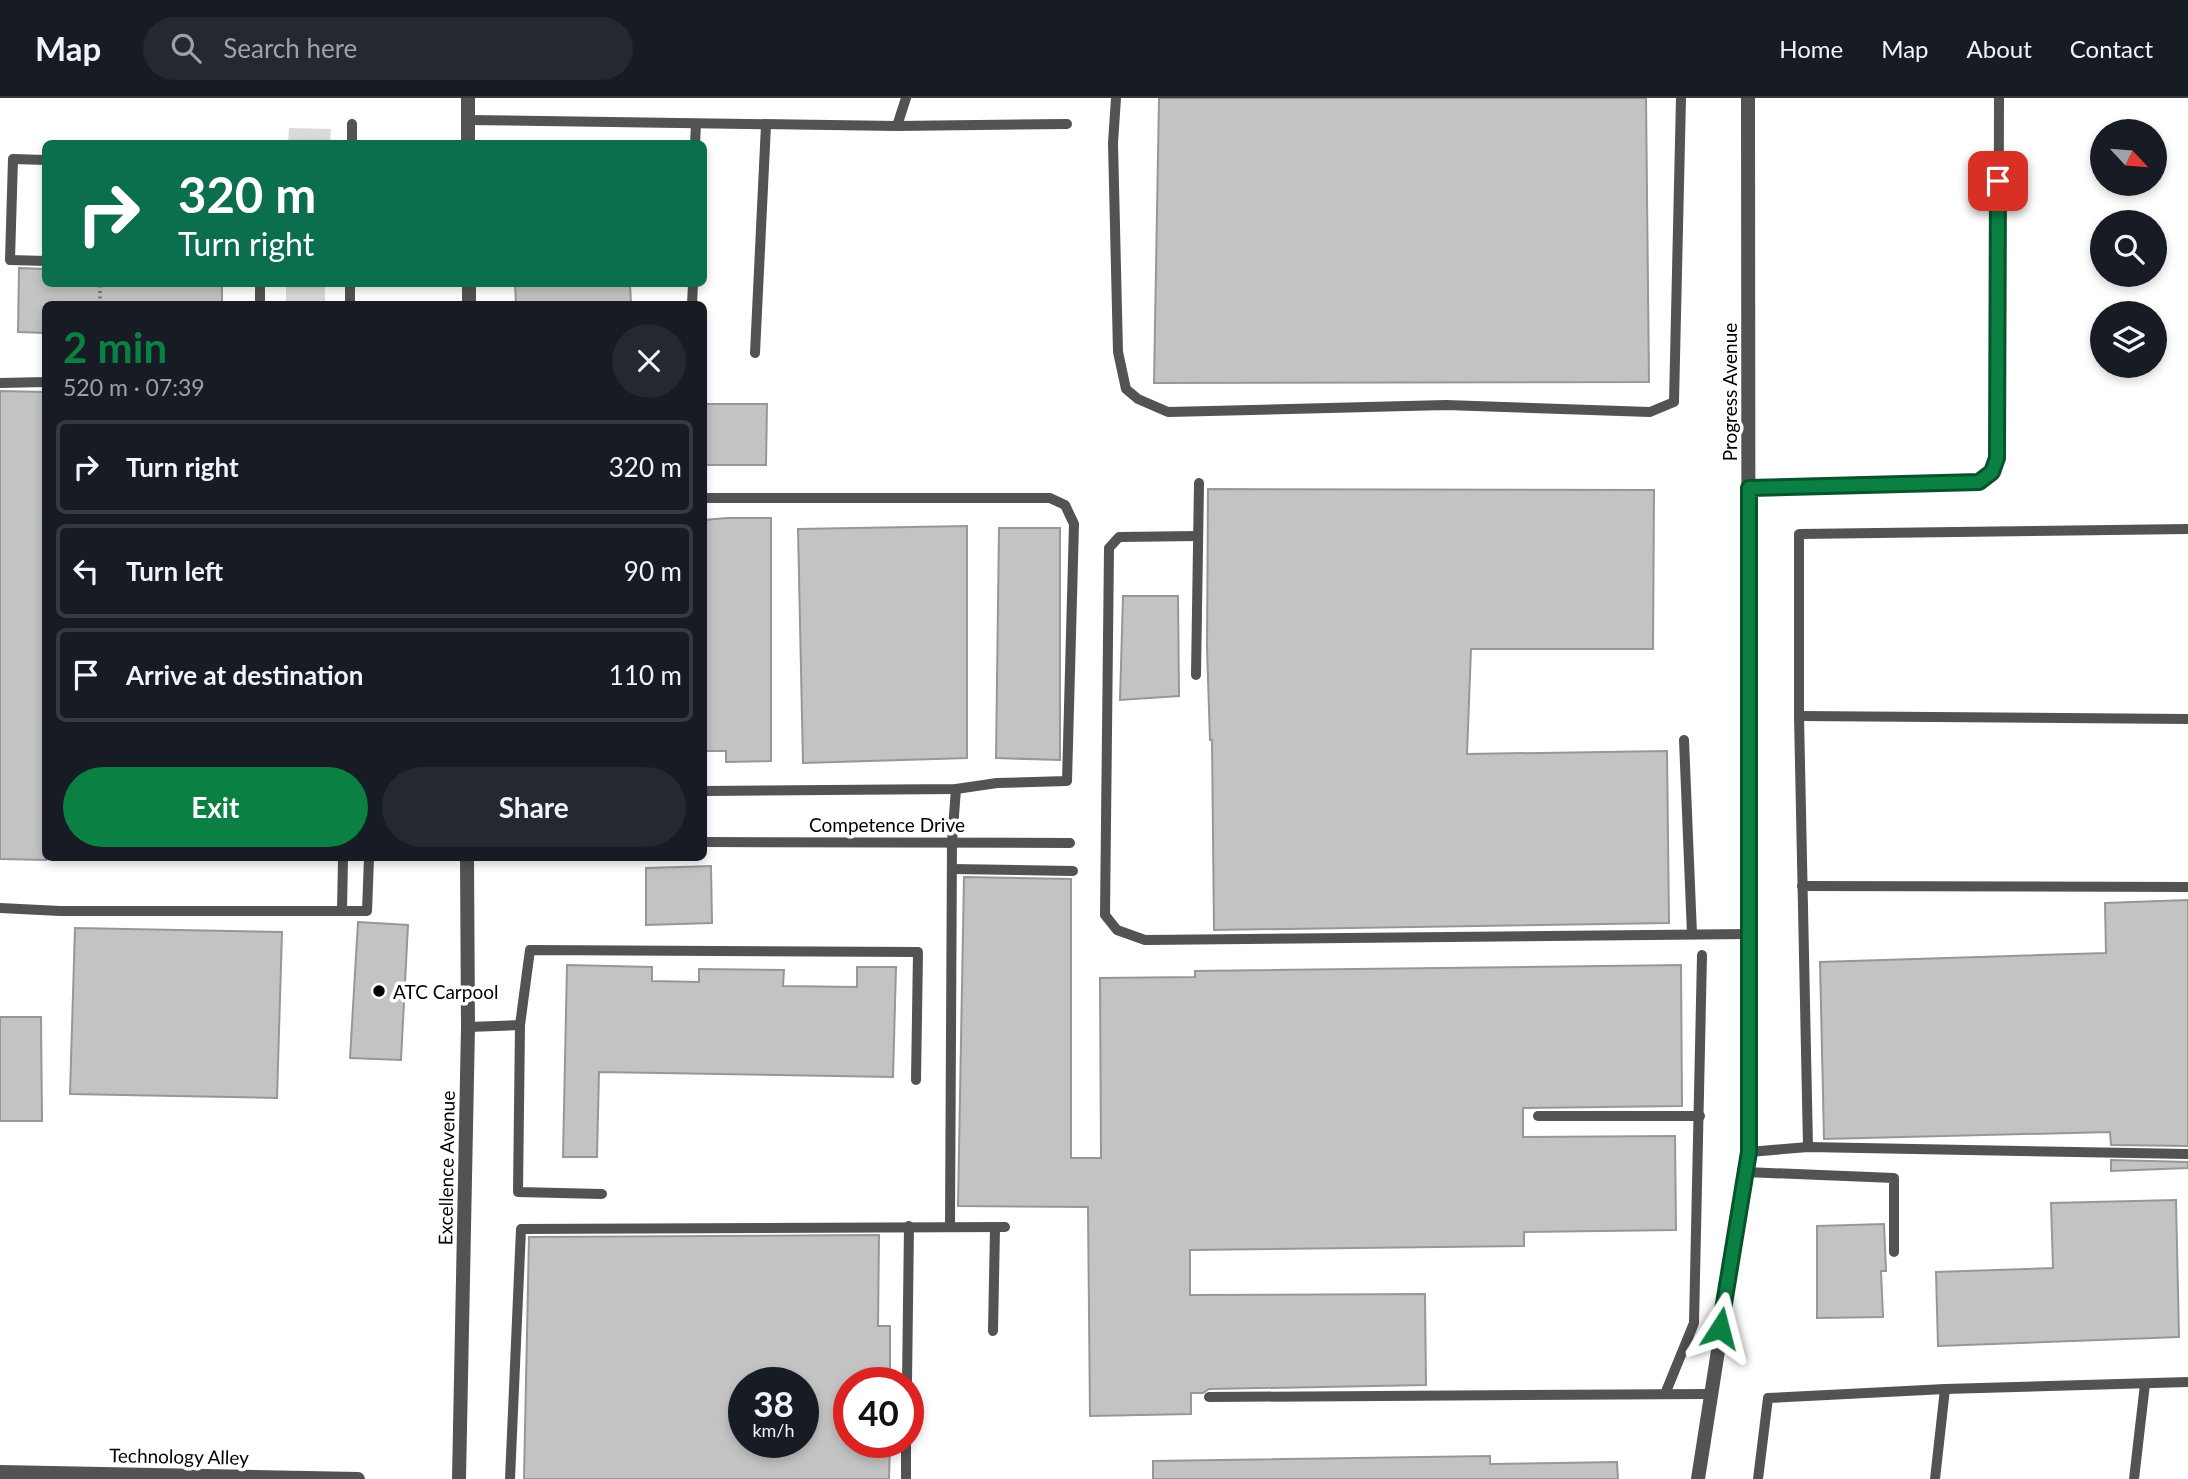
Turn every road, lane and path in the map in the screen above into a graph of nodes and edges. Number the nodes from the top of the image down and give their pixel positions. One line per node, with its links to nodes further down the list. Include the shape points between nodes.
1 (468, 98): 7 (street)
2 (906, 98): 12 (lane)
3 (1116, 98): 4 (lane, via 1118,352 1126,388 1138,399 1168,412 1446,405 1650,412 1674,402)
4 (1681, 98)
5 (1748, 98): 22 (street, Progress Avenue)
6 (1999, 98): 22 (lane, via 1997,458 1992,472 1979,482)
7 (468, 120): 9 (lane); 14 (street)
8 (352, 124): 13 (lane)
9 (696, 124): 11 (lane); 15 (lane)
10 (1067, 124): 12 (lane)
11 (766, 125): 12 (lane); 18 (lane)
12 (897, 126)
13 (352, 140)
14 (468, 140)
15 (695, 140)
16 (42, 160): 17 (lane, via 13,159 10,260)
17 (42, 261)
18 (755, 353)
19 (42, 382): 20 (lane)
20 (0, 383)
21 (1199, 483): 25 (lane)
22 (1749, 488): 44 (street, Progress Avenue)
23 (707, 498): 30 (lane, via 1050,498 1065,505 1074,524 1068,781)
24 (2188, 529): 27 (lane, via 1799,534)
25 (1198, 536): 26 (lane); 45 (lane, via 1119,537 1109,548 1105,915 1117,930 1146,940)
26 (1196, 675)
27 (1799, 716): 28 (lane); 40 (lane)
28 (2188, 719)
29 (1684, 740): 45 (lane)
30 (956, 789): 31 (lane); 33 (lane)
31 (707, 791)
32 (707, 842): 33 (lane, Competence Drive)
33 (953, 842): 34 (lane, Competence Drive); 38 (lane)
34 (1070, 843)
35 (344, 861): 43 (lane)
36 (369, 861): 43 (lane, via 367,912)
37 (467, 861): 48 (street, Excellence Avenue)
38 (952, 869): 39 (lane); 58 (lane)
39 (1073, 871)
40 (1802, 886): 41 (lane); 52 (lane)
41 (2188, 887)
42 (0, 908): 43 (lane)
43 (342, 911)
44 (1748, 933): 45 (lane); 53 (street, Progress Avenue)
45 (1692, 934)
46 (1702, 955): 51 (lane)
47 (520, 1024): 48 (lane); 49 (lane, via 530,950 918,952); 56 (lane, via 519,1192)
48 (468, 1027): 71 (street, Excellence Avenue)
49 (916, 1080)
50 (1538, 1116): 51 (lane)
51 (1700, 1116): 65 (lane, via 1694,1323)
52 (1808, 1147): 53 (lane); 54 (lane)
53 (1749, 1152): 55 (street, Progress Avenue)
54 (2188, 1154)
55 (1745, 1172): 59 (lane, via 1894,1178); 66 (street, Progress Avenue)
56 (602, 1194)
57 (909, 1226): 58 (lane); 61 (lane); 72 (lane, via 521,1229)
58 (950, 1226): 60 (lane, via 1000,1228)
59 (1894, 1252)
60 (993, 1331)
61 (907, 1367)
62 (2188, 1382): 63 (lane)
63 (2145, 1384): 64 (lane); 77 (lane)
64 (1945, 1389): 75 (lane, via 1768,1398); 76 (lane)
65 (1665, 1394): 66 (lane); 67 (lane)
66 (1709, 1394): 74 (street, Progress Avenue)
67 (1209, 1397)
68 (906, 1458): 73 (lane)
69 (0, 1472): 70 (street, Technology Alley)
70 (358, 1479)
71 (459, 1479)
72 (510, 1479)
73 (906, 1479)
74 (1698, 1479)
75 (1758, 1479)
76 (1935, 1479)
77 (2134, 1479)

